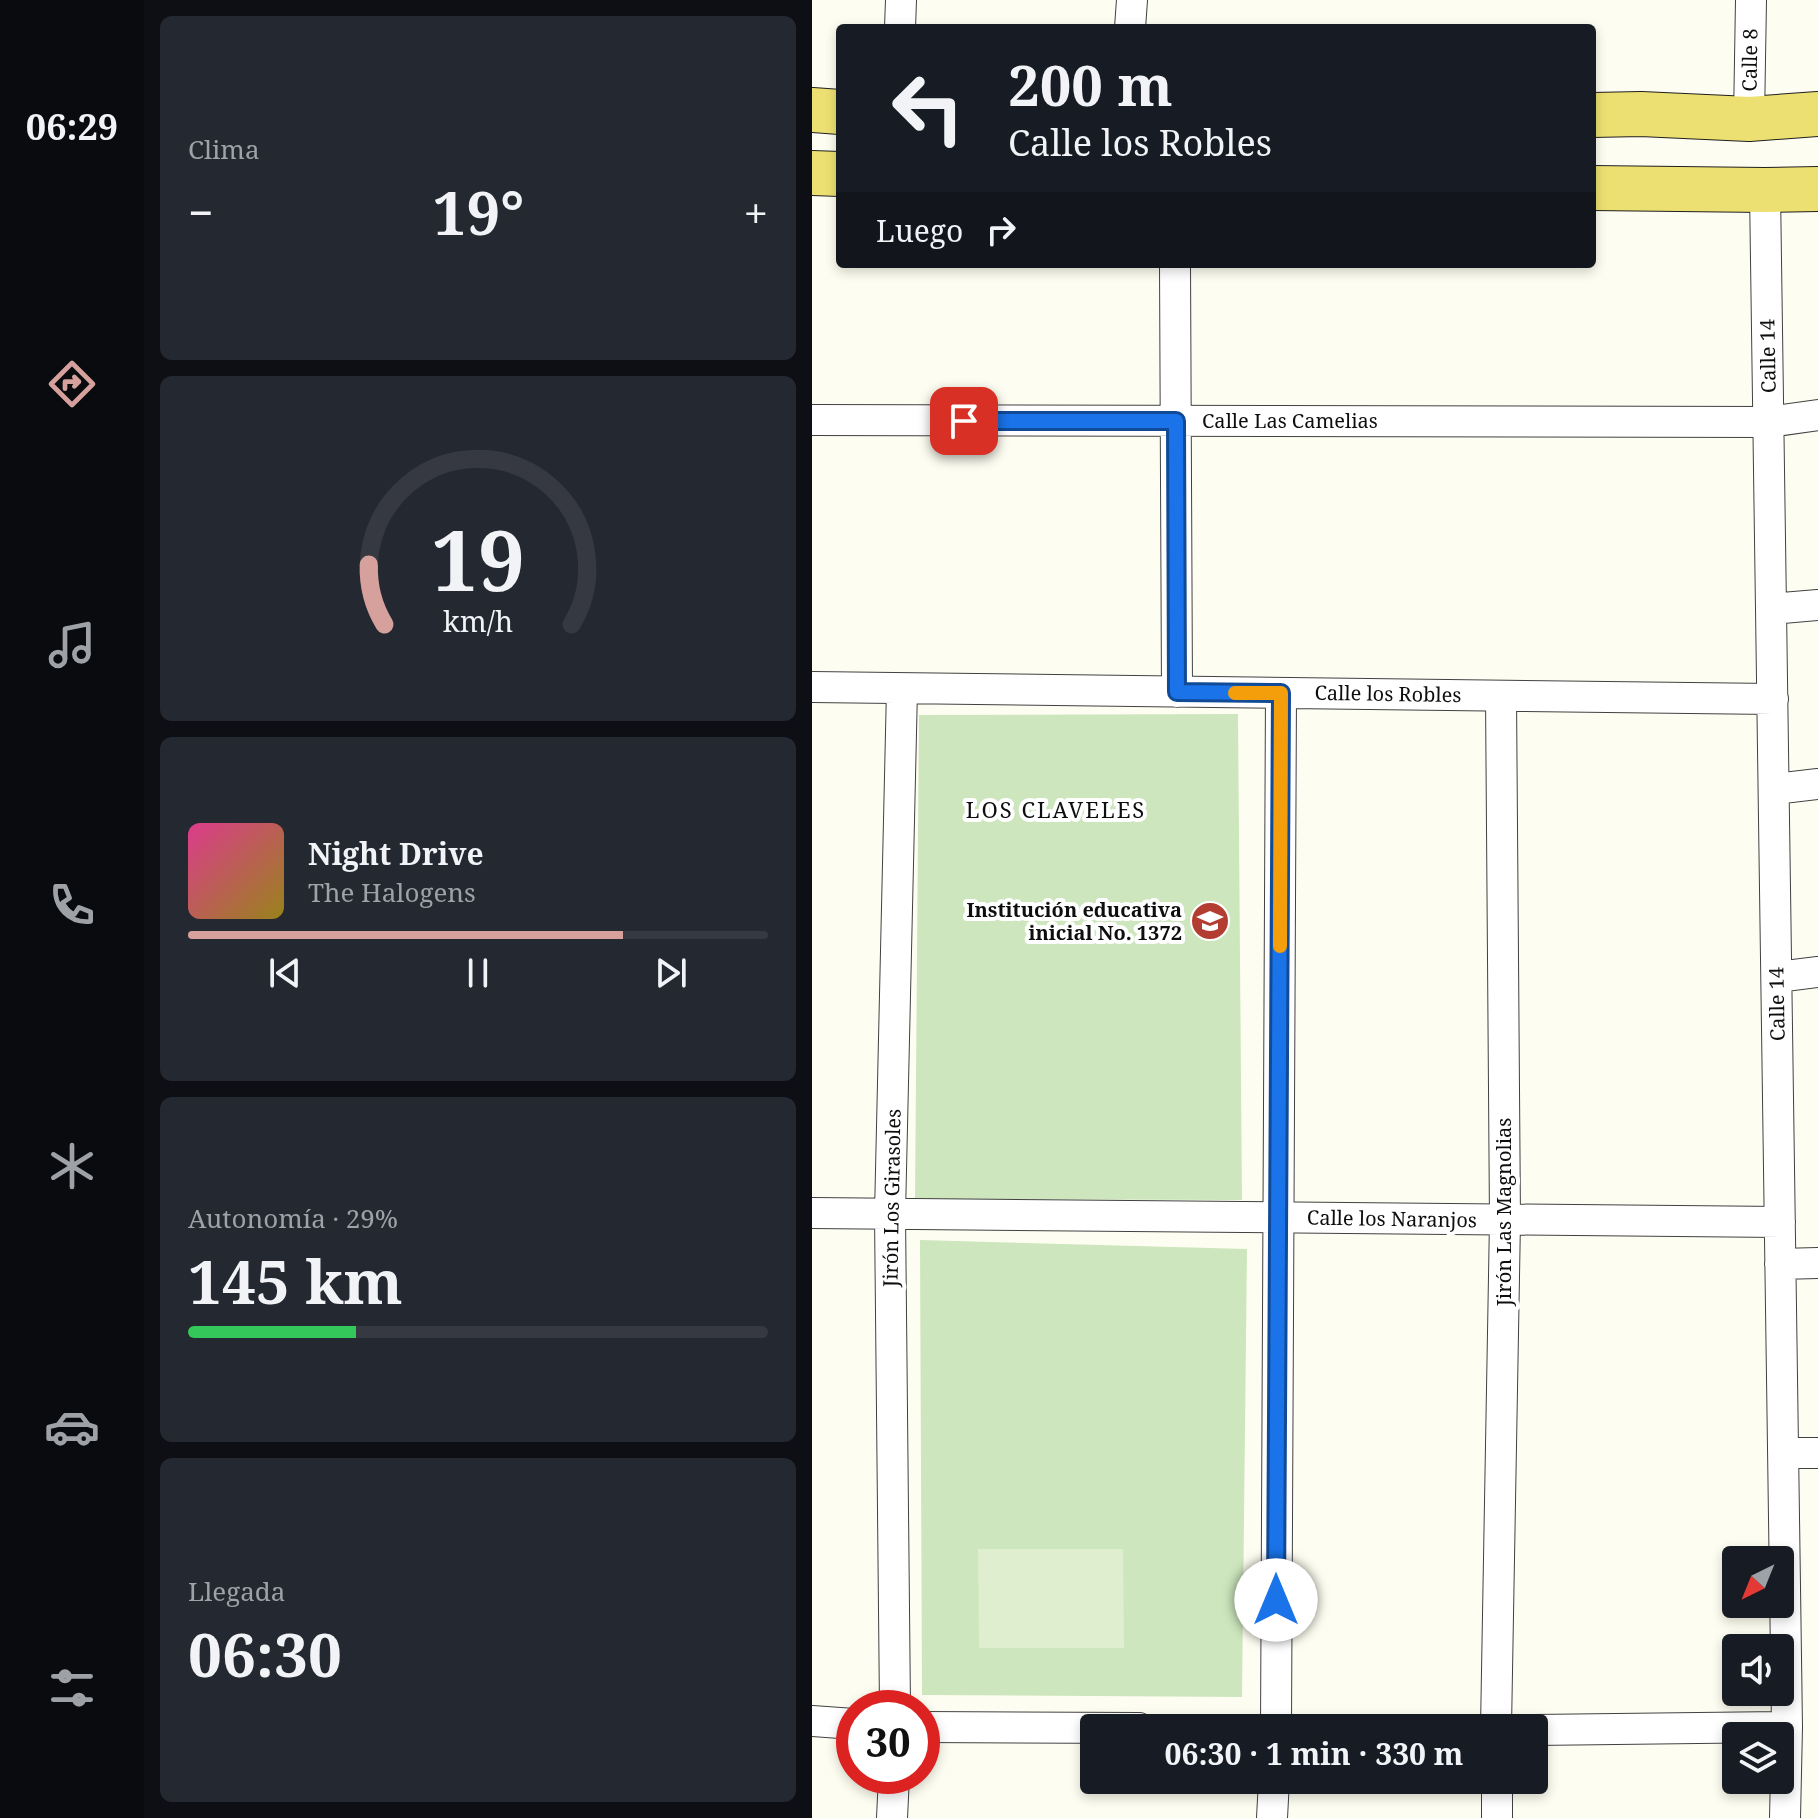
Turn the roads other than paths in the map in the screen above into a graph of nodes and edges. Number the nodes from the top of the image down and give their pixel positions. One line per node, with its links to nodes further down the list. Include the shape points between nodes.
1 (901, 0): 4 (street)
2 (1132, 0): 5 (street)
3 (1751, 0): 10 (street, Calle 8)
4 (900, 24)
5 (1130, 24)
6 (812, 110): 7 (main road)
7 (836, 112)
8 (1818, 114): 10 (main road)
9 (1596, 115): 10 (main road)
10 (1749, 119)
11 (812, 173): 12 (main road)
12 (836, 174)
13 (1596, 188): 15 (main road)
14 (1818, 189): 15 (main road)
15 (1765, 190): 20 (street, Calle 14)
16 (1175, 268): 19 (street)
17 (1818, 415): 20 (street, Calle Las Camelias)
18 (812, 420): 19 (street, Calle Las Camelias)
19 (1176, 421): 20 (street, Calle Las Camelias); 25 (street)
20 (1769, 422): 22 (street, Calle 14)
21 (1818, 605): 22 (street)
22 (1771, 609): 28 (street, Calle 14)
23 (812, 687): 24 (street, Calle los Robles)
24 (902, 689): 25 (street, Calle los Robles); 34 (street, Jirón Los Girasoles)
25 (1177, 692): 26 (street, Calle los Robles)
26 (1281, 693): 27 (street, Calle los Robles); 35 (street)
27 (1501, 696): 28 (street, Calle los Robles); 36 (street, Jirón Las Magnolias)
28 (1773, 699): 30 (street, Calle 14)
29 (1818, 784): 30 (street)
30 (1774, 789): 32 (street, Calle 14)
31 (1818, 972): 32 (street)
32 (1777, 977): 37 (street, Calle 14)
33 (812, 1213): 34 (street, Calle los Naranjos)
34 (890, 1214): 35 (street, Calle los Naranjos); 42 (street, Jirón Los Girasoles)
35 (1278, 1218): 36 (street, Calle los Naranjos); 43 (street)
36 (1505, 1220): 37 (street, Calle los Naranjos); 44 (street, Jirón Las Magnolias)
37 (1780, 1222): 39 (street, Calle 14)
38 (1818, 1263): 39 (street)
39 (1780, 1264): 40 (street, Calle 14)
40 (1784, 1453): 41 (street); 46 (street, Calle 14)
41 (1818, 1453)
42 (895, 1690)
43 (1276, 1714)
44 (1496, 1714)
45 (812, 1721): 47 (street)
46 (1787, 1722)
47 (836, 1723)
48 (940, 1727): 49 (street)
49 (1080, 1728)
50 (1722, 1728): 51 (street)
51 (1548, 1730)
52 (893, 1794): 56 (street)
53 (1273, 1794): 57 (street)
54 (1497, 1794): 58 (street)
55 (1786, 1794): 59 (street, Calle 14)
56 (892, 1818)
57 (1272, 1818)
58 (1497, 1818)
59 (1785, 1818)

